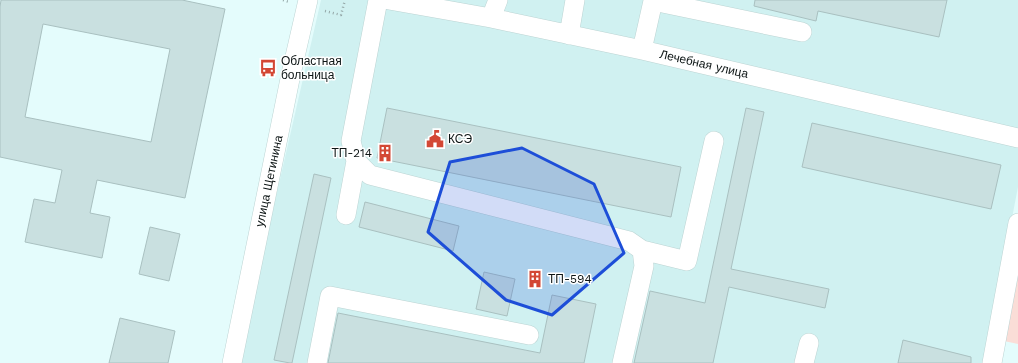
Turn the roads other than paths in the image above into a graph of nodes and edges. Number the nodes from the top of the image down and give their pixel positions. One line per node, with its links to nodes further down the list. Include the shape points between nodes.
1 (308, 0): 19 (street, улица Щетинина)
2 (378, 0): 13 (street, via 351,141)
3 (389, 0): 7 (street, Лечебная улица)
4 (498, 0): 7 (street)
5 (575, 0): 9 (street)
6 (651, 0): 8 (street); 10 (street)
7 (491, 18): 9 (street, Лечебная улица)
8 (802, 32)
9 (569, 35): 10 (street, Лечебная улица)
10 (642, 50): 11 (street, Лечебная улица)
11 (1018, 138)
12 (714, 141): 16 (street, via 687,261)
13 (356, 161): 14 (street); 16 (street, via 370,175 629,240)
14 (346, 215)
15 (1018, 223): 23 (street)
16 (642, 250): 21 (street, via 644,266)
17 (529, 335): 20 (street, via 330,296)
18 (809, 343): 22 (street)
19 (232, 363)
20 (317, 363)
21 (622, 363)
22 (804, 363)
23 (992, 363)

